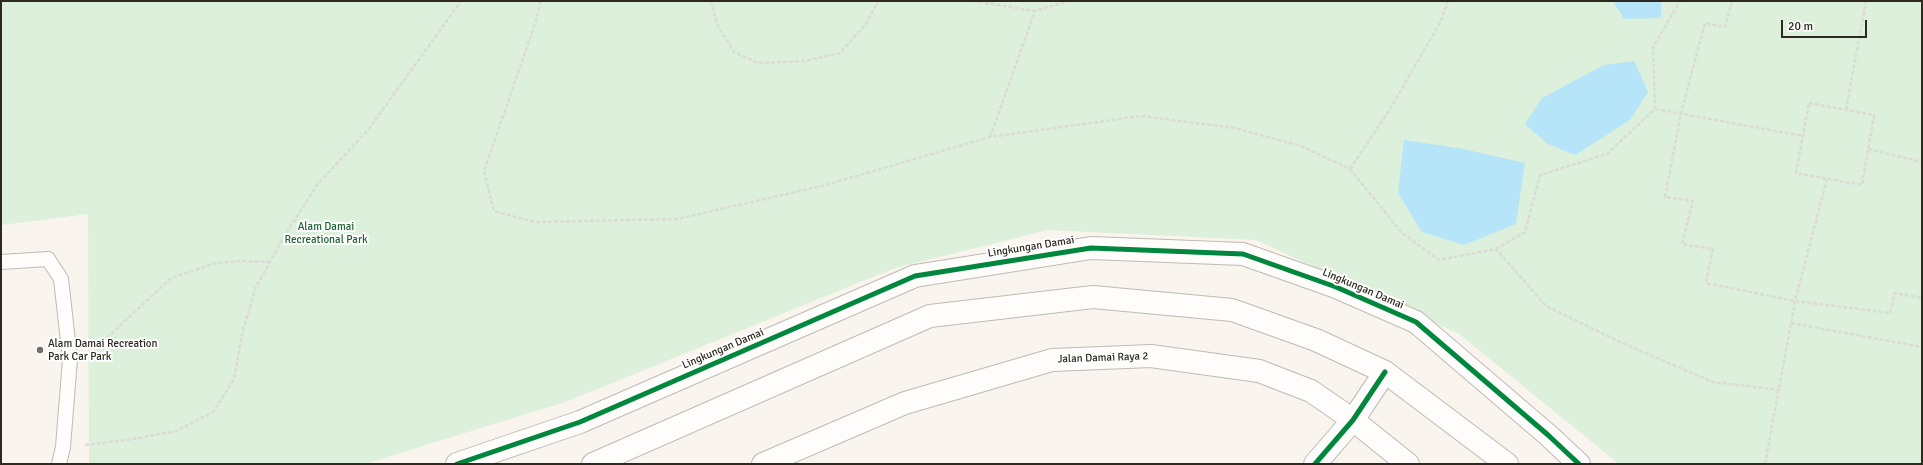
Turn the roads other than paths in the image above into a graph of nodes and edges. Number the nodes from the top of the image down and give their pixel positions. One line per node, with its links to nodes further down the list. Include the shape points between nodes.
1 (1, 262): 4 (lane, via 48,259 61,279 70,359)
2 (1385, 372): 3 (street); 6 (street, via 1316,340 1232,310 1093,297 930,316); 10 (street)
3 (1353, 420): 7 (street, Jalan Damai Raya 2, via 1311,391 1258,371 1151,356 1052,360 905,403); 8 (street); 9 (street, Jalan Damai Raya 2)
4 (60, 464)
5 (457, 464): 11 (street, Lingkungan Damai, via 580,422 915,276 1091,248 1243,254 1336,287 1416,322)
6 (592, 464)
7 (763, 464)
8 (1315, 464)
9 (1408, 464)
10 (1507, 464)
11 (1579, 464)

